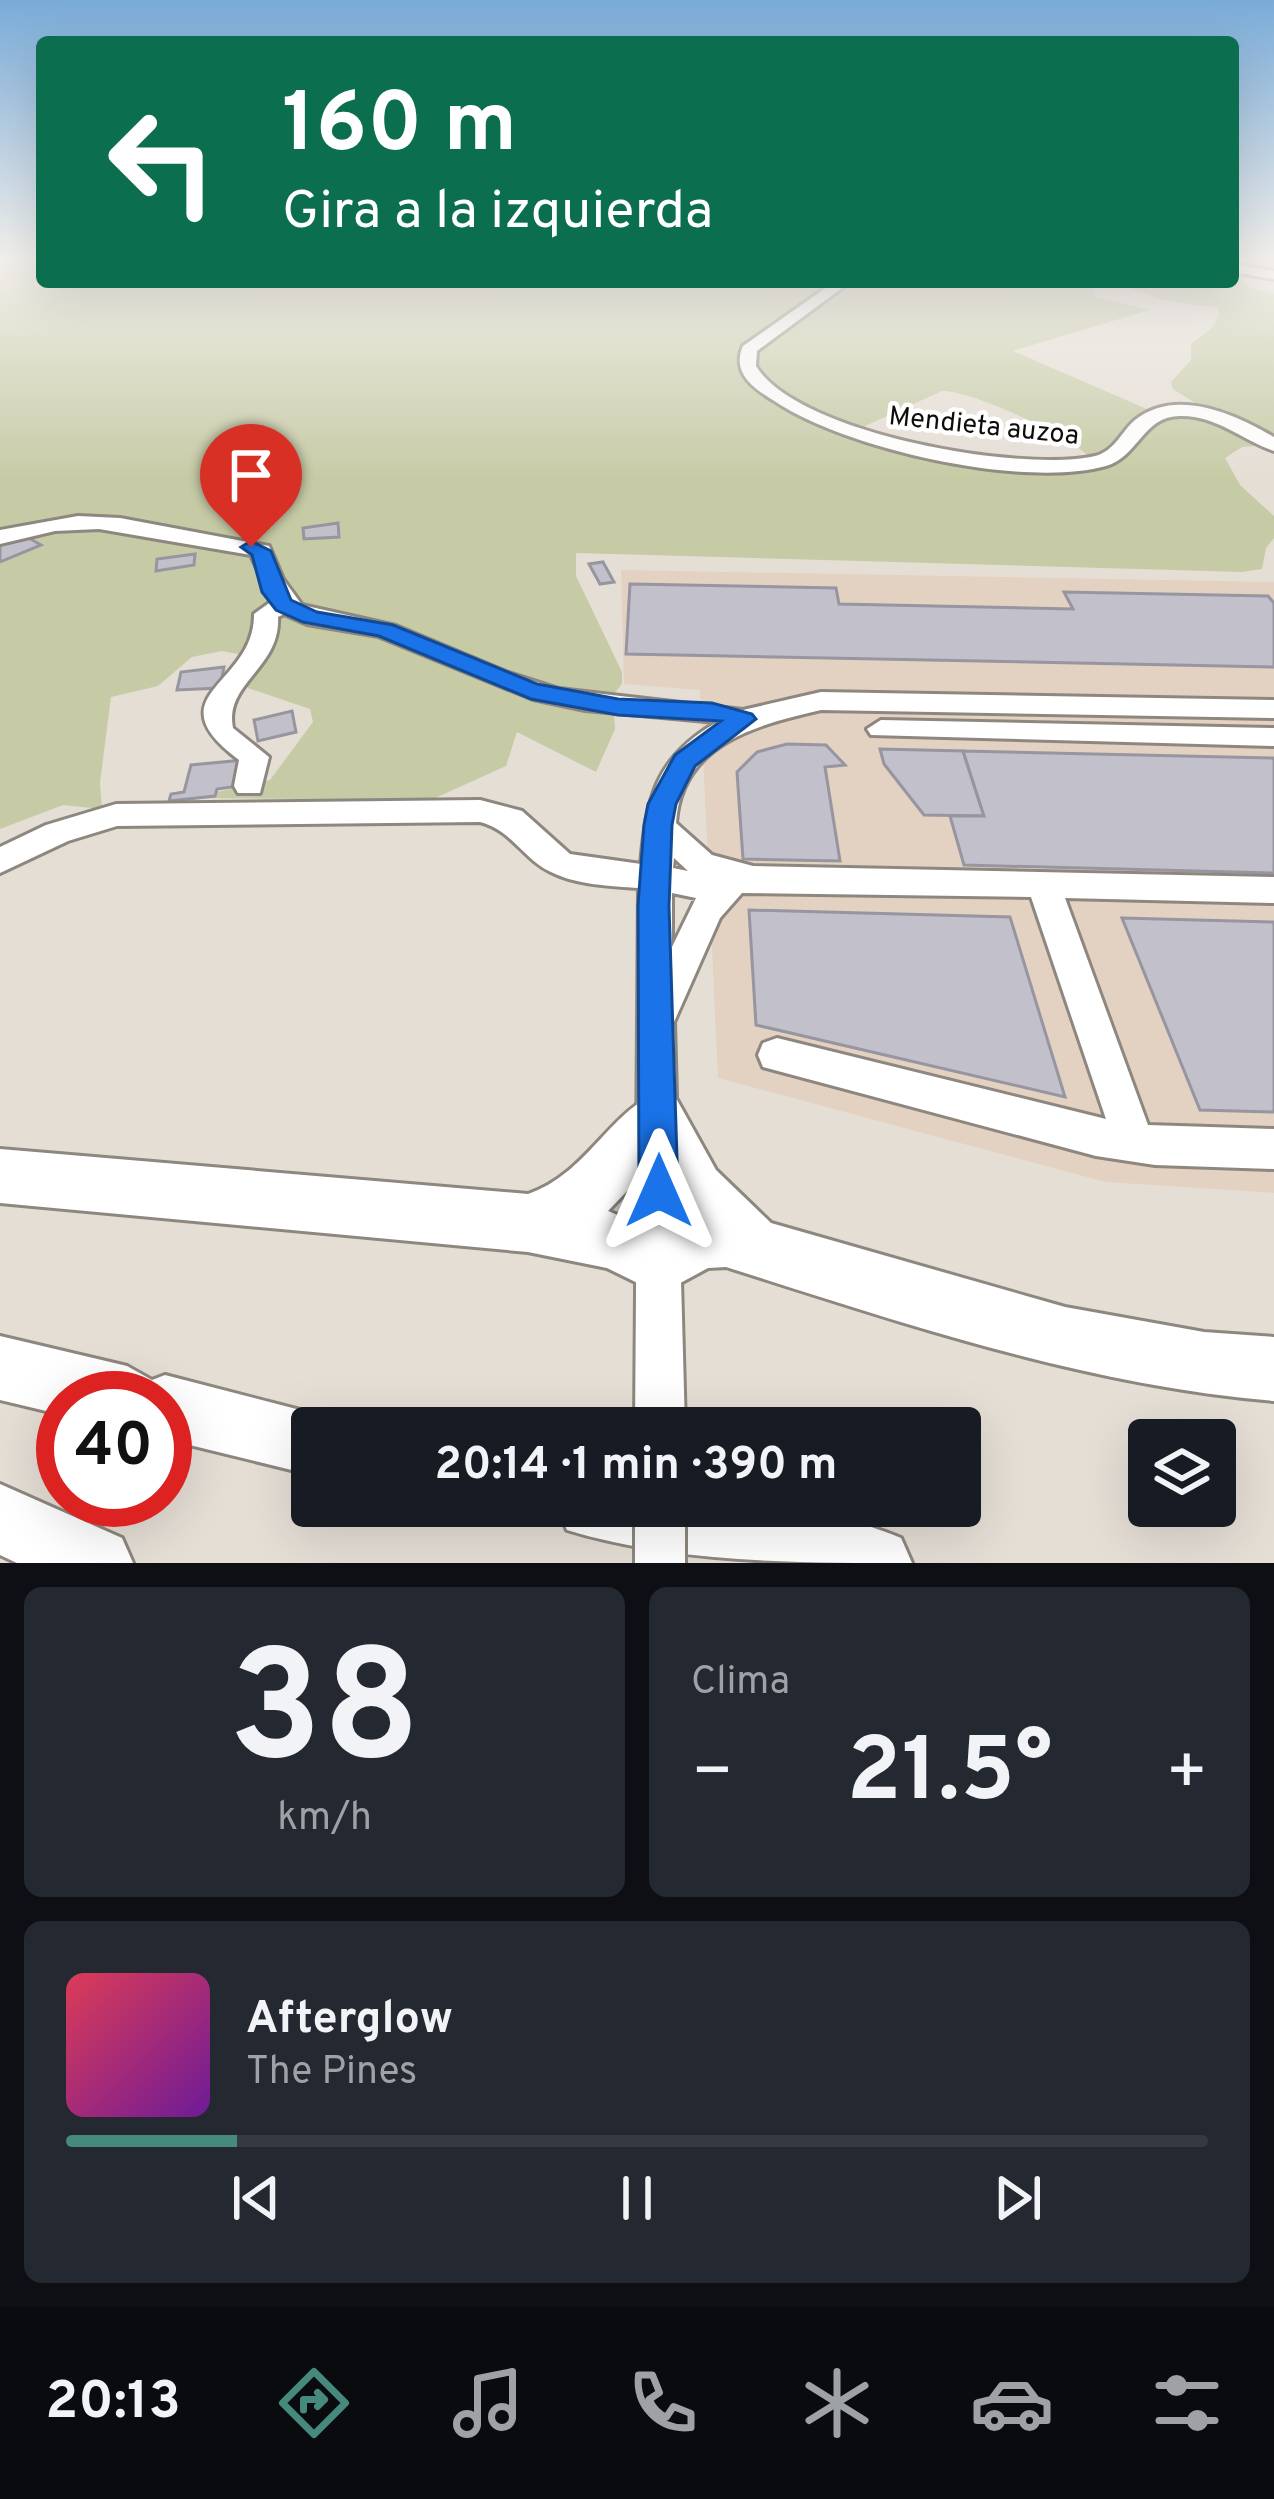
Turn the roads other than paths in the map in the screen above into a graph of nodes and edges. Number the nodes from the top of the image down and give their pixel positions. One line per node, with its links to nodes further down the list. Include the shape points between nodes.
1 (770, 334): 2 (street, Mendieta auzoa, via 745,359 761,384 836,429 904,447 1093,463 1118,454 1144,421 1168,412 1227,419)
2 (1274, 445)
3 (0, 537): 4 (street, via 106,521 251,547 261,551)
4 (284, 605): 6 (street, via 385,630 531,691); 9 (street, via 266,614 264,643 215,713 220,732 254,757)
5 (1274, 709): 6 (street, via 864,700)
6 (743, 719): 10 (street, via 684,761)
7 (881, 728): 8 (street)
8 (1274, 737)
9 (249, 786)
10 (658, 825): 12 (street); 13 (street)
11 (0, 861): 13 (street, via 116,815 480,811 511,819 560,863)
12 (728, 876): 13 (street, via 694,888); 14 (street); 16 (street)
13 (656, 877): 16 (street)
14 (1044, 885): 15 (street); 19 (street)
15 (1274, 890)
16 (656, 1022): 18 (street)
17 (778, 1054): 19 (street)
18 (658, 1117): 22 (main road, via 607,1178 555,1215); 23 (main road, via 704,1199); 24 (street)
19 (1134, 1142): 20 (street)
20 (1274, 1149)
21 (0, 1176): 22 (main road)
22 (527, 1222): 24 (main road, via 615,1241)
23 (754, 1246): 24 (main road, via 700,1240); 26 (main road, via 1097,1344)
24 (660, 1265): 28 (street)
25 (0, 1368): 27 (main road)
26 (1274, 1369)
27 (36, 1377)
28 (660, 1407)
29 (192, 1413): 30 (main road)
30 (291, 1437)
31 (0, 1519): 34 (main road)
32 (660, 1527): 35 (street, bridge)
33 (696, 1527): 36 (main road)
34 (97, 1563)
35 (660, 1563)
36 (876, 1563)

